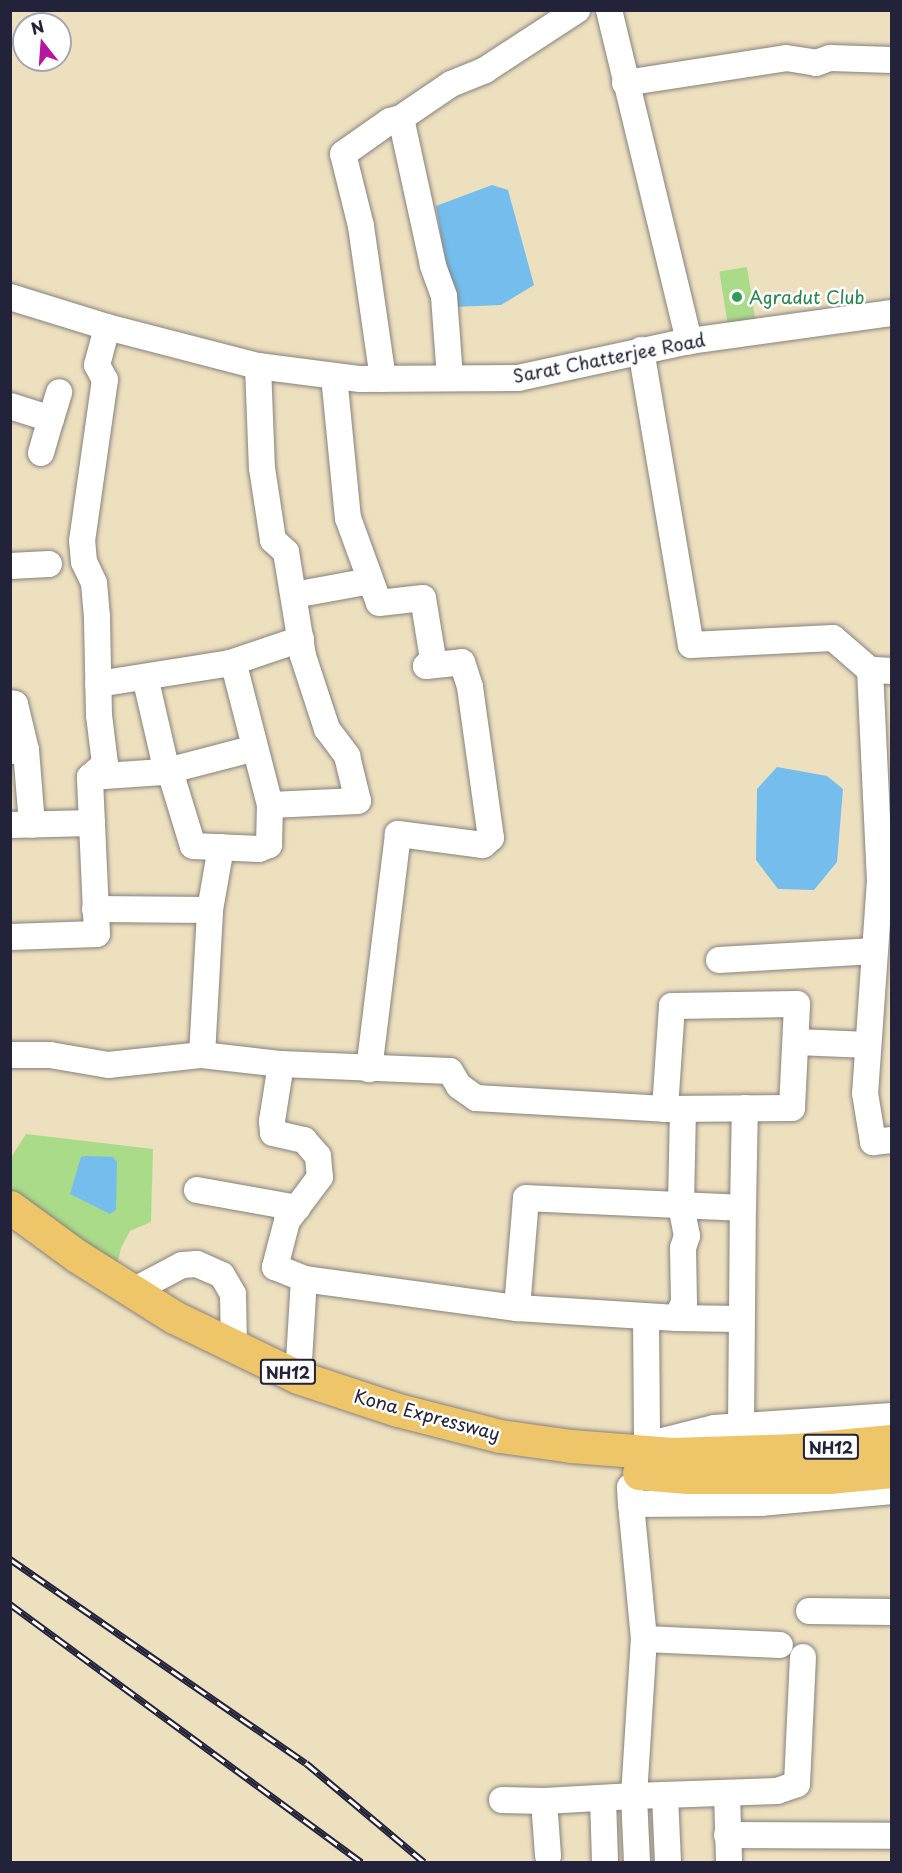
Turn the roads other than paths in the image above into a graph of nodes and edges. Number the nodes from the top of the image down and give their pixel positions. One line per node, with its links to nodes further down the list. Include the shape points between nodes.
1 (577, 10): 5 (street, via 485,70 451,84)
2 (615, 14): 4 (street)
3 (891, 60): 4 (street, via 830,58 816,63 786,58)
4 (626, 83): 9 (street)
5 (401, 118): 13 (street, via 433,265 444,296); 14 (street, via 390,121 343,154 361,226)
6 (10, 297): 8 (street, Sarat Chatterjee Road)
7 (891, 313): 9 (street, Sarat Chatterjee Road)
8 (107, 327): 11 (street, Sarat Chatterjee Road); 27 (street, via 97,365 105,380 82,541 84,562 94,583)
9 (689, 341): 10 (street, Sarat Chatterjee Road)
10 (641, 350): 13 (street, Sarat Chatterjee Road, via 518,378); 25 (street, via 691,645 833,638)
11 (258, 366): 12 (street, Sarat Chatterjee Road); 22 (street, via 262,468 273,540 285,552)
12 (334, 376): 14 (street, Sarat Chatterjee Road); 21 (street, via 348,518)
13 (450, 378): 14 (street, Sarat Chatterjee Road)
14 (383, 379)
15 (59, 392): 17 (street)
16 (10, 406): 17 (street)
17 (51, 419): 18 (street)
18 (41, 453)
19 (49, 564): 20 (street)
20 (10, 566)
21 (370, 581): 22 (street); 47 (street, via 379,603 423,598 433,659 426,666 462,662 472,699 491,838 483,845 398,834)
22 (294, 595): 23 (street)
23 (301, 639): 24 (street); 33 (street, via 327,729 346,756 358,801)
24 (230, 663): 26 (street); 29 (street, via 235,669)
25 (881, 670): 40 (street)
26 (145, 677): 27 (street); 31 (street)
27 (98, 684): 32 (street, via 105,764)
28 (10, 704): 30 (street, via 15,704)
29 (255, 748): 31 (street); 33 (street)
30 (18, 750): 35 (street)
31 (166, 771): 32 (street); 36 (street, via 193,846)
32 (90, 777): 34 (street)
33 (270, 805): 36 (street, via 269,845 259,849)
34 (92, 823): 35 (street); 37 (street)
35 (21, 825)
36 (221, 847): 38 (street)
37 (95, 909): 38 (street); 39 (street, via 97,934)
38 (210, 910): 45 (street)
39 (10, 937)
40 (881, 938): 41 (street); 43 (street)
41 (719, 960)
42 (797, 1042): 43 (street); 48 (street, via 792,1108); 49 (street, via 797,1004 672,1006)
43 (868, 1046): 50 (street, via 865,1093 873,1142)
44 (10, 1055): 45 (street, via 50,1055 108,1065)
45 (202, 1055): 46 (street)
46 (281, 1065): 47 (street); 54 (street, via 273,1133 304,1140 318,1156 320,1177)
47 (369, 1069): 49 (street, via 450,1071 459,1086 476,1098)
48 (745, 1108): 49 (street); 55 (street)
49 (674, 1109): 52 (street)
50 (891, 1140)
51 (197, 1190): 54 (street)
52 (681, 1205): 55 (street); 59 (street, via 526,1198); 61 (street, via 687,1236 683,1248 684,1302)
53 (10, 1207): 58 (highway, Kona Expressway / NH12)
54 (297, 1208): 57 (street, via 287,1221 275,1267)
55 (743, 1208): 62 (street)
56 (10, 1234): 68 (highway, Kona Expressway / NH12, via 67,1277 298,1399 460,1449)
57 (304, 1279): 59 (street); 64 (street)
58 (134, 1291): 63 (highway, Kona Expressway / NH12, via 174,1317); 63 (street, via 182,1265 197,1264 222,1275 233,1294)
59 (517, 1308): 60 (street)
60 (646, 1318): 61 (street); 68 (street)
61 (677, 1318): 62 (street)
62 (740, 1319): 66 (street)
63 (234, 1346): 64 (highway, Kona Expressway / NH12)
64 (298, 1377): 68 (highway, Kona Expressway / NH12, via 398,1410 500,1436)
65 (891, 1416): 66 (street)
66 (741, 1426): 68 (street, via 714,1428)
67 (891, 1441): 68 (highway, Kona Expressway / NH12, via 795,1450)
68 (634, 1456): 69 (highway, Kona Expressway / NH12, via 688,1477 829,1478); 71 (street)
69 (891, 1471)
70 (891, 1491): 71 (street, via 760,1503)
71 (631, 1504): 74 (street)
72 (809, 1611): 73 (street)
73 (891, 1612)
74 (644, 1640): 75 (street); 78 (street)
75 (780, 1644)
76 (803, 1657): 77 (street, via 797,1784 777,1791)
77 (727, 1793): 79 (street); 83 (street)
78 (634, 1796): 79 (street); 80 (street); 87 (street)
79 (665, 1796): 88 (street)
80 (603, 1798): 82 (street); 86 (street)
81 (501, 1800): 82 (street)
82 (544, 1801): 85 (street)
83 (728, 1835): 84 (street); 89 (street)
84 (891, 1836)
85 (548, 1856)
86 (605, 1863)
87 (637, 1863)
88 (668, 1863)
89 (729, 1863)

